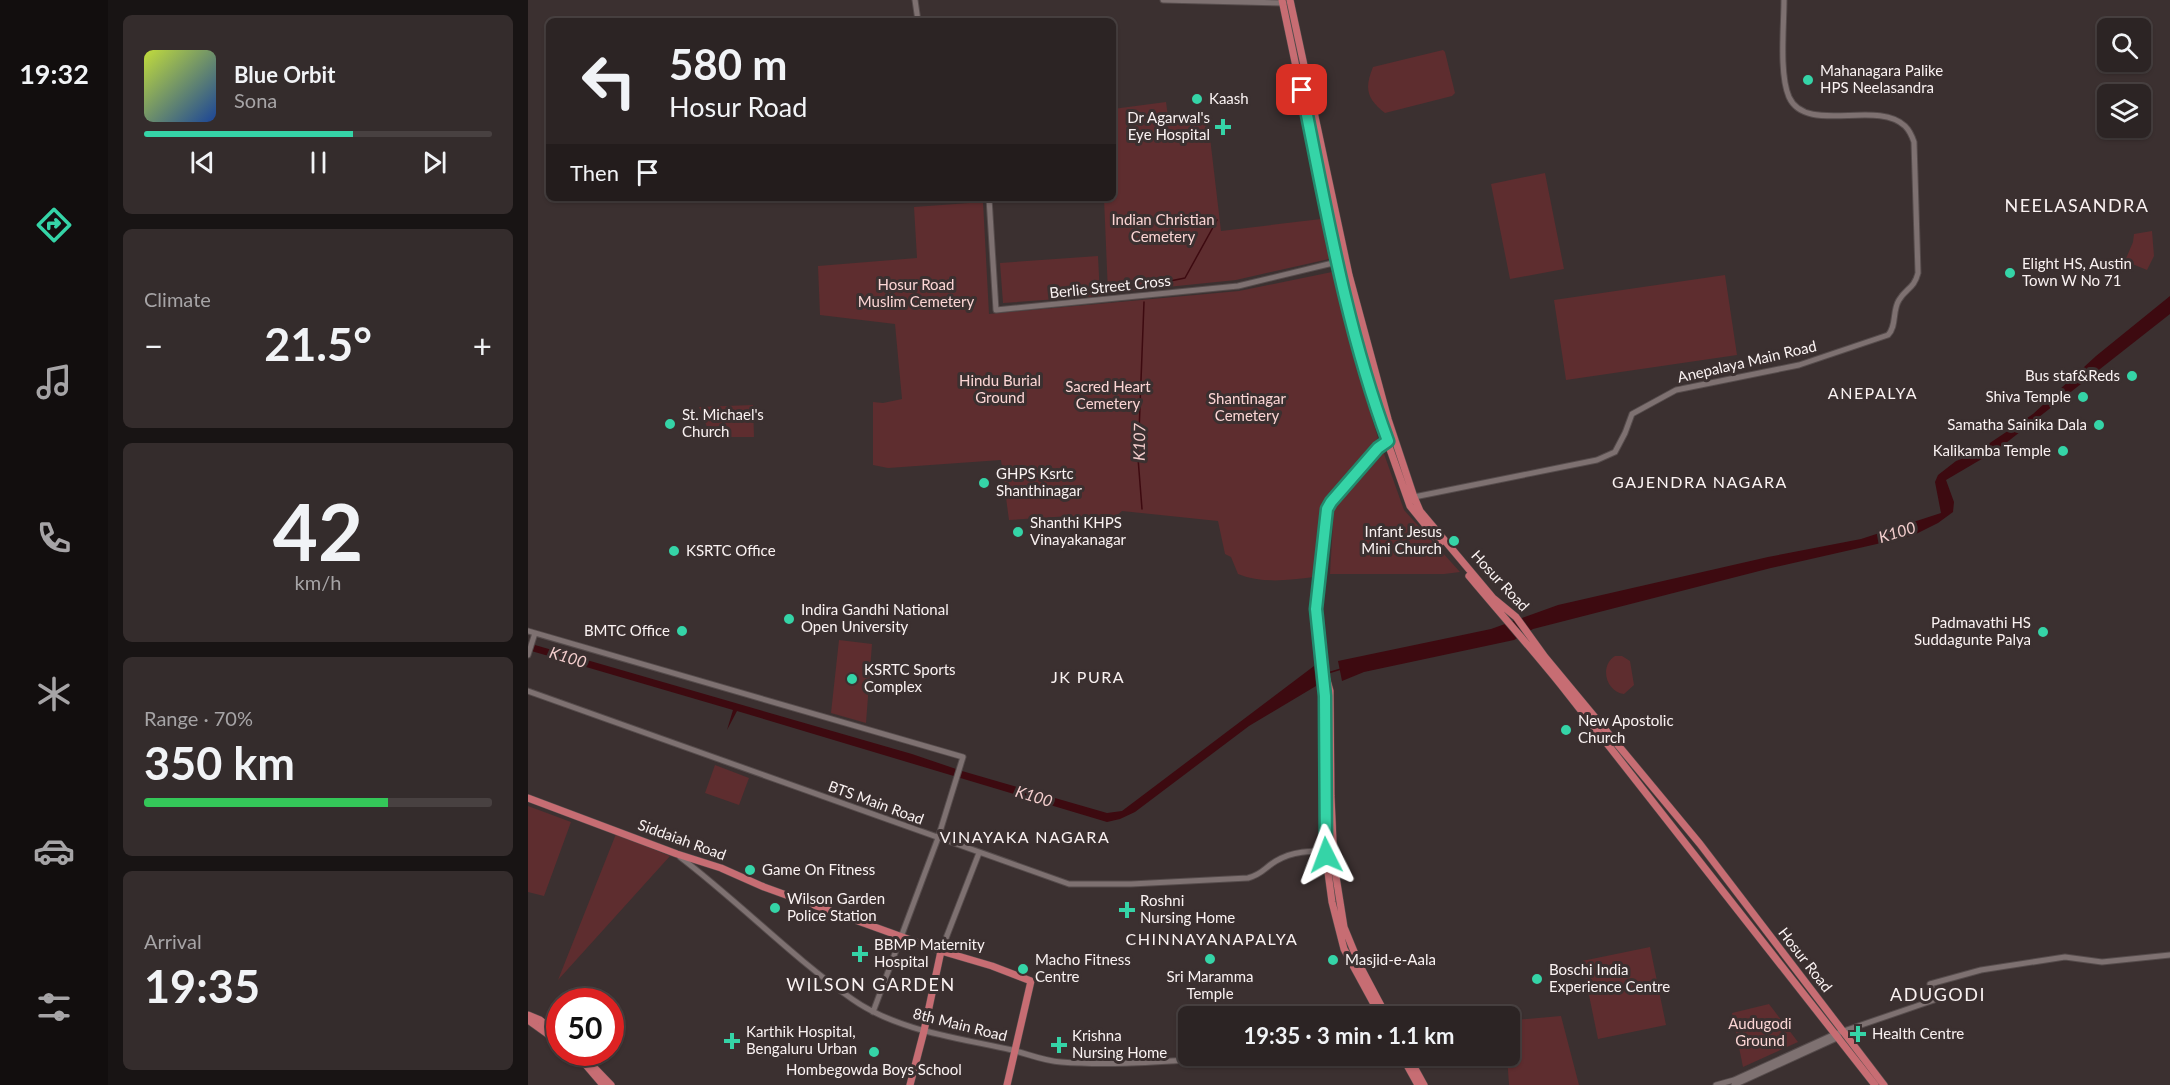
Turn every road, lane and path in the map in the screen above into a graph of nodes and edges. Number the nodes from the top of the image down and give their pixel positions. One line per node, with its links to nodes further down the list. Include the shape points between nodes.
1 (915, 0): 6 (street)
2 (1163, 0): 5 (street)
3 (1784, 0): 10 (street, Anepalaya Main Road, via 1784,79 1790,99 1798,109 1817,115 1885,115 1907,127 1914,141 1918,273 1915,284 1898,301 1894,330 1799,365 1676,390 1632,414 1615,452 1597,460)
4 (1291, 1): 5 (street); 9 (main road, Hosur Road, via 1349,275)
5 (1282, 2): 8 (main road, Hosur Road)
6 (918, 18)
7 (989, 201): 8 (street, Berlie Street Cross, via 996,310 1238,286)
8 (1337, 262): 9 (main road, Hosur Road, via 1360,351)
9 (1391, 440): 10 (main road, Hosur Road); 16 (main road, bridge, via 1378,448 1327,509 1316,609 1324,682); 30 (main road, Hosur Road, via 1410,506 1509,621)
10 (1414, 497): 30 (main road, Hosur Road, via 1438,534 1493,598 1516,617 1694,836)
11 (531, 632): 12 (street); 15 (street, via 963,757)
12 (529, 653)
13 (528, 691): 15 (street, BTS Main Road)
14 (528, 798): 18 (main road, Siddaiah Road)
15 (938, 838): 17 (street, BTS Main Road); 19 (street)
16 (1329, 851): 17 (street, BTS Main Road, via 1296,852 1274,862 1260,875 1248,878 1069,885); 22 (main road, via 1332,902 1340,939); 23 (main road, via 1344,927)
17 (979, 853): 20 (street)
18 (677, 854): 19 (main road, Siddaiah Road); 24 (street, 8th Main Road, via 729,894 814,970)
19 (900, 936): 20 (main road, Siddaiah Road); 24 (street)
20 (941, 951): 28 (main road); 31 (main road, Siddaiah Road, via 1031,981)
21 (2170, 955): 30 (street, via 2102,962 2065,957 1981,970 1930,984 1937,999)
22 (1375, 1006)
23 (1381, 1006)
24 (873, 1012): 28 (street, 8th Main Road)
25 (528, 1015): 27 (main road)
26 (528, 1020): 29 (main road)
27 (546, 1025)
28 (924, 1031): 31 (street, 8th Main Road); 39 (main road)
29 (546, 1033)
30 (1840, 1034): 43 (street); 44 (street); 45 (main road, Hosur Road); 46 (main road, Hosur Road)
31 (1015, 1051): 32 (street, 8th Main Road, via 1060,1062); 40 (main road)
32 (1178, 1060)
33 (584, 1066): 37 (main road)
34 (593, 1066): 38 (main road)
35 (1408, 1066): 41 (main road)
36 (1414, 1066): 42 (main road)
37 (601, 1084)
38 (611, 1085)
39 (910, 1085)
40 (1007, 1085)
41 (1418, 1085)
42 (1424, 1085)
43 (1716, 1085)
44 (1734, 1085)
45 (1875, 1085)
46 (1884, 1085)

